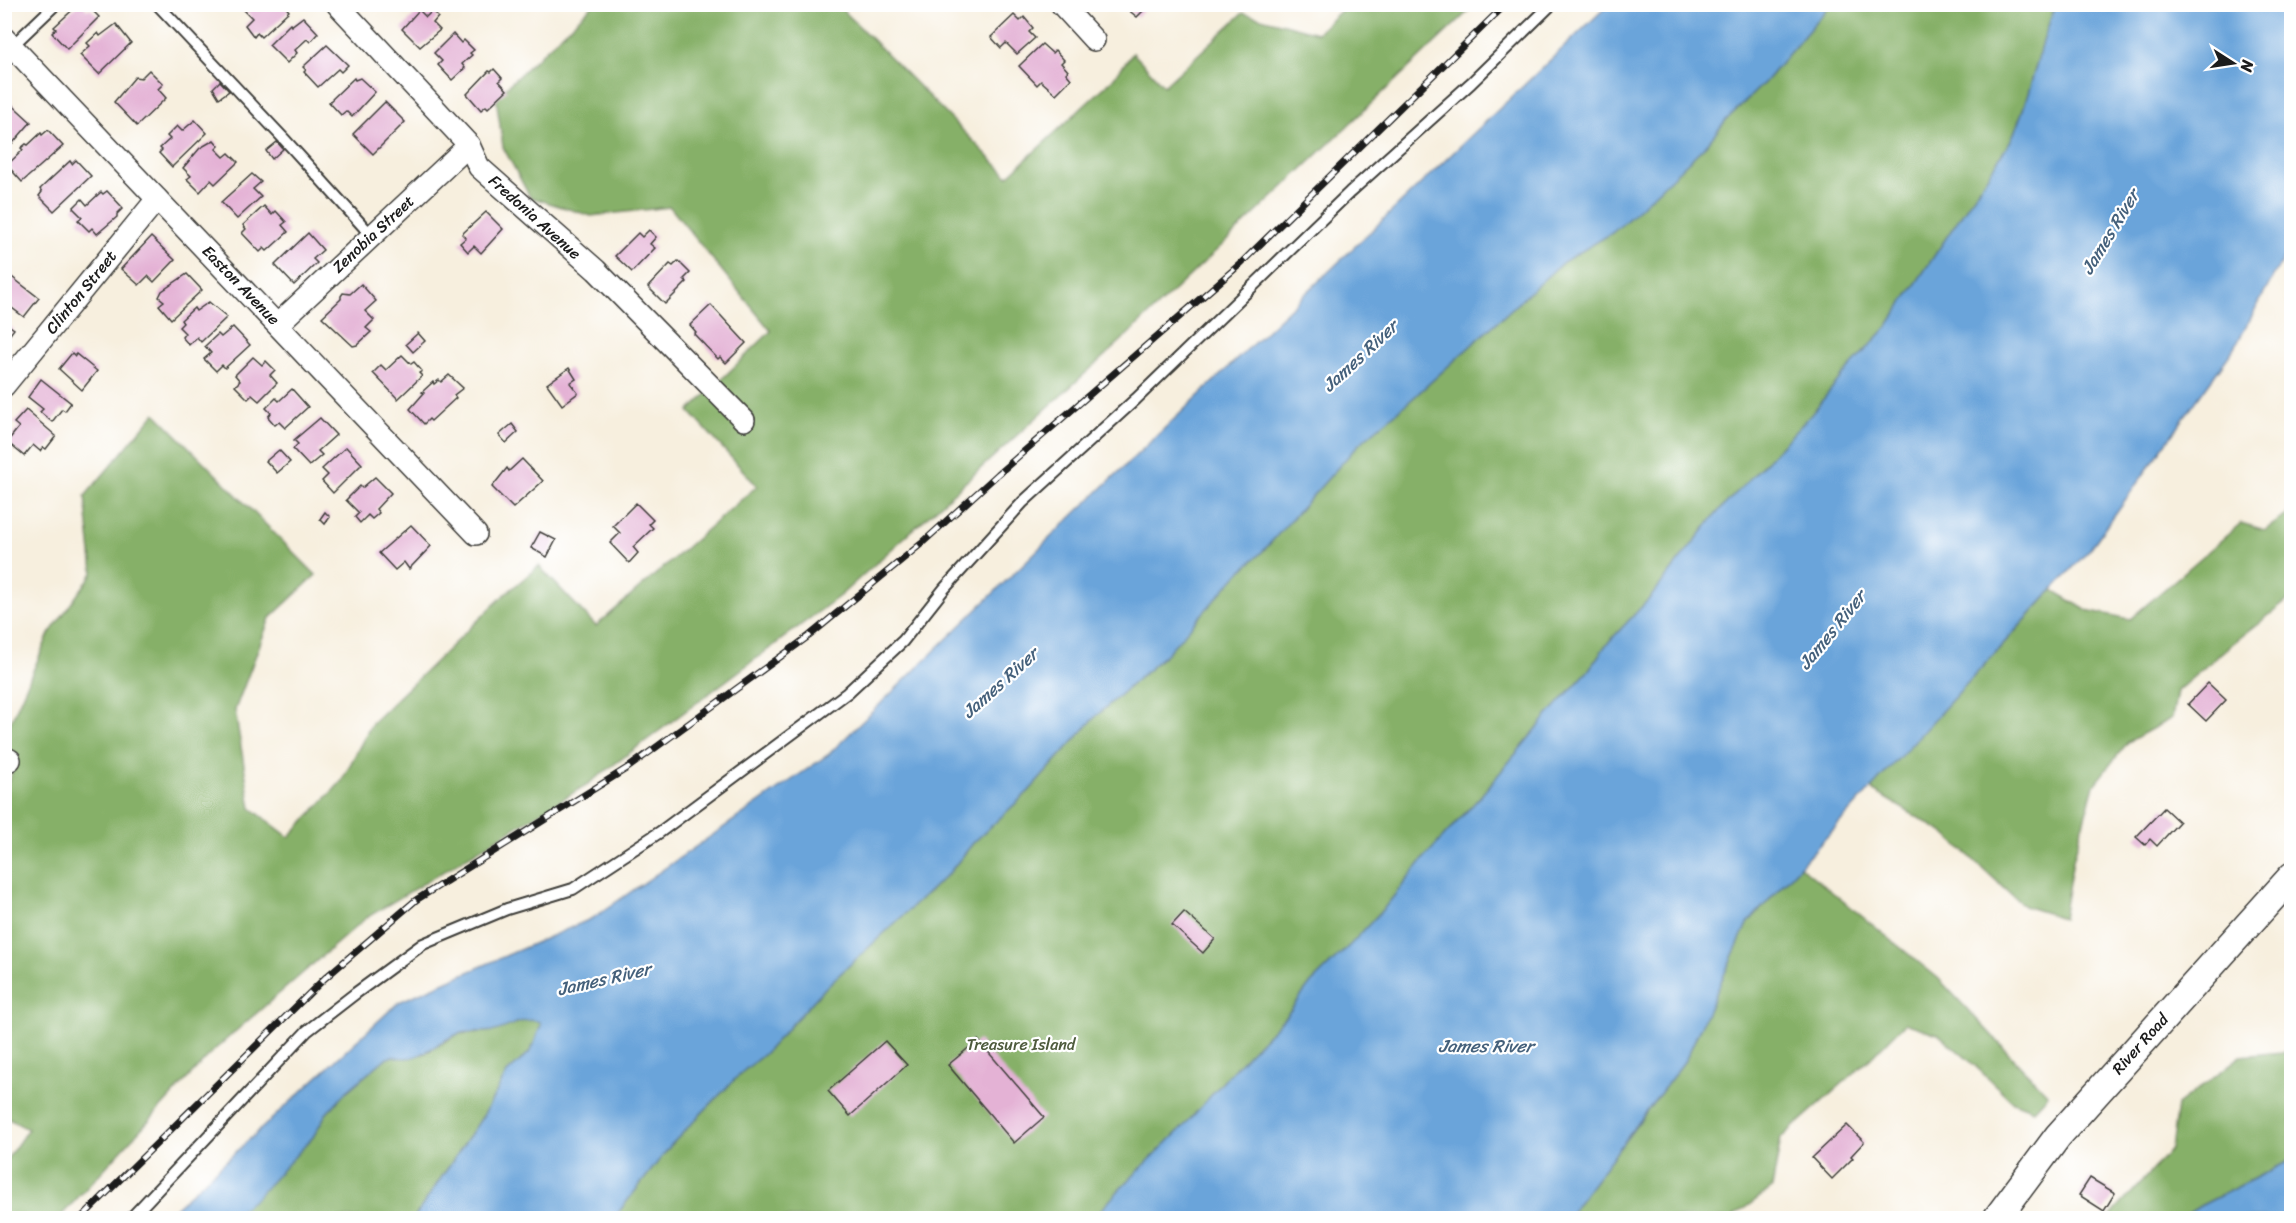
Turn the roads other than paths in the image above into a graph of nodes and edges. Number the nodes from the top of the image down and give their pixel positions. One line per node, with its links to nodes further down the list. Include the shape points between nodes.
1 (56, 4): 7 (lane)
2 (157, 4): 10 (lane)
3 (337, 4): 8 (street, Fredonia Avenue)
4 (1061, 4): 6 (street)
5 (1552, 4): 16 (lane, via 1023,502 903,641 847,693 660,832 573,889 507,909 423,944 307,1031)
6 (1094, 40)
7 (8, 42): 9 (street, Easton Avenue)
8 (470, 145): 10 (street, Zenobia Street); 13 (street, Fredonia Avenue, via 479,167 596,270)
9 (158, 199): 11 (street, Easton Avenue); 12 (street, Clinton Street)
10 (371, 235): 11 (street, Zenobia Street)
11 (278, 324): 14 (street, Easton Avenue)
12 (4, 386)
13 (744, 420)
14 (476, 534)
15 (2292, 876): 17 (street, River Road, via 2066,1128)
16 (131, 1218)
17 (1997, 1218)

